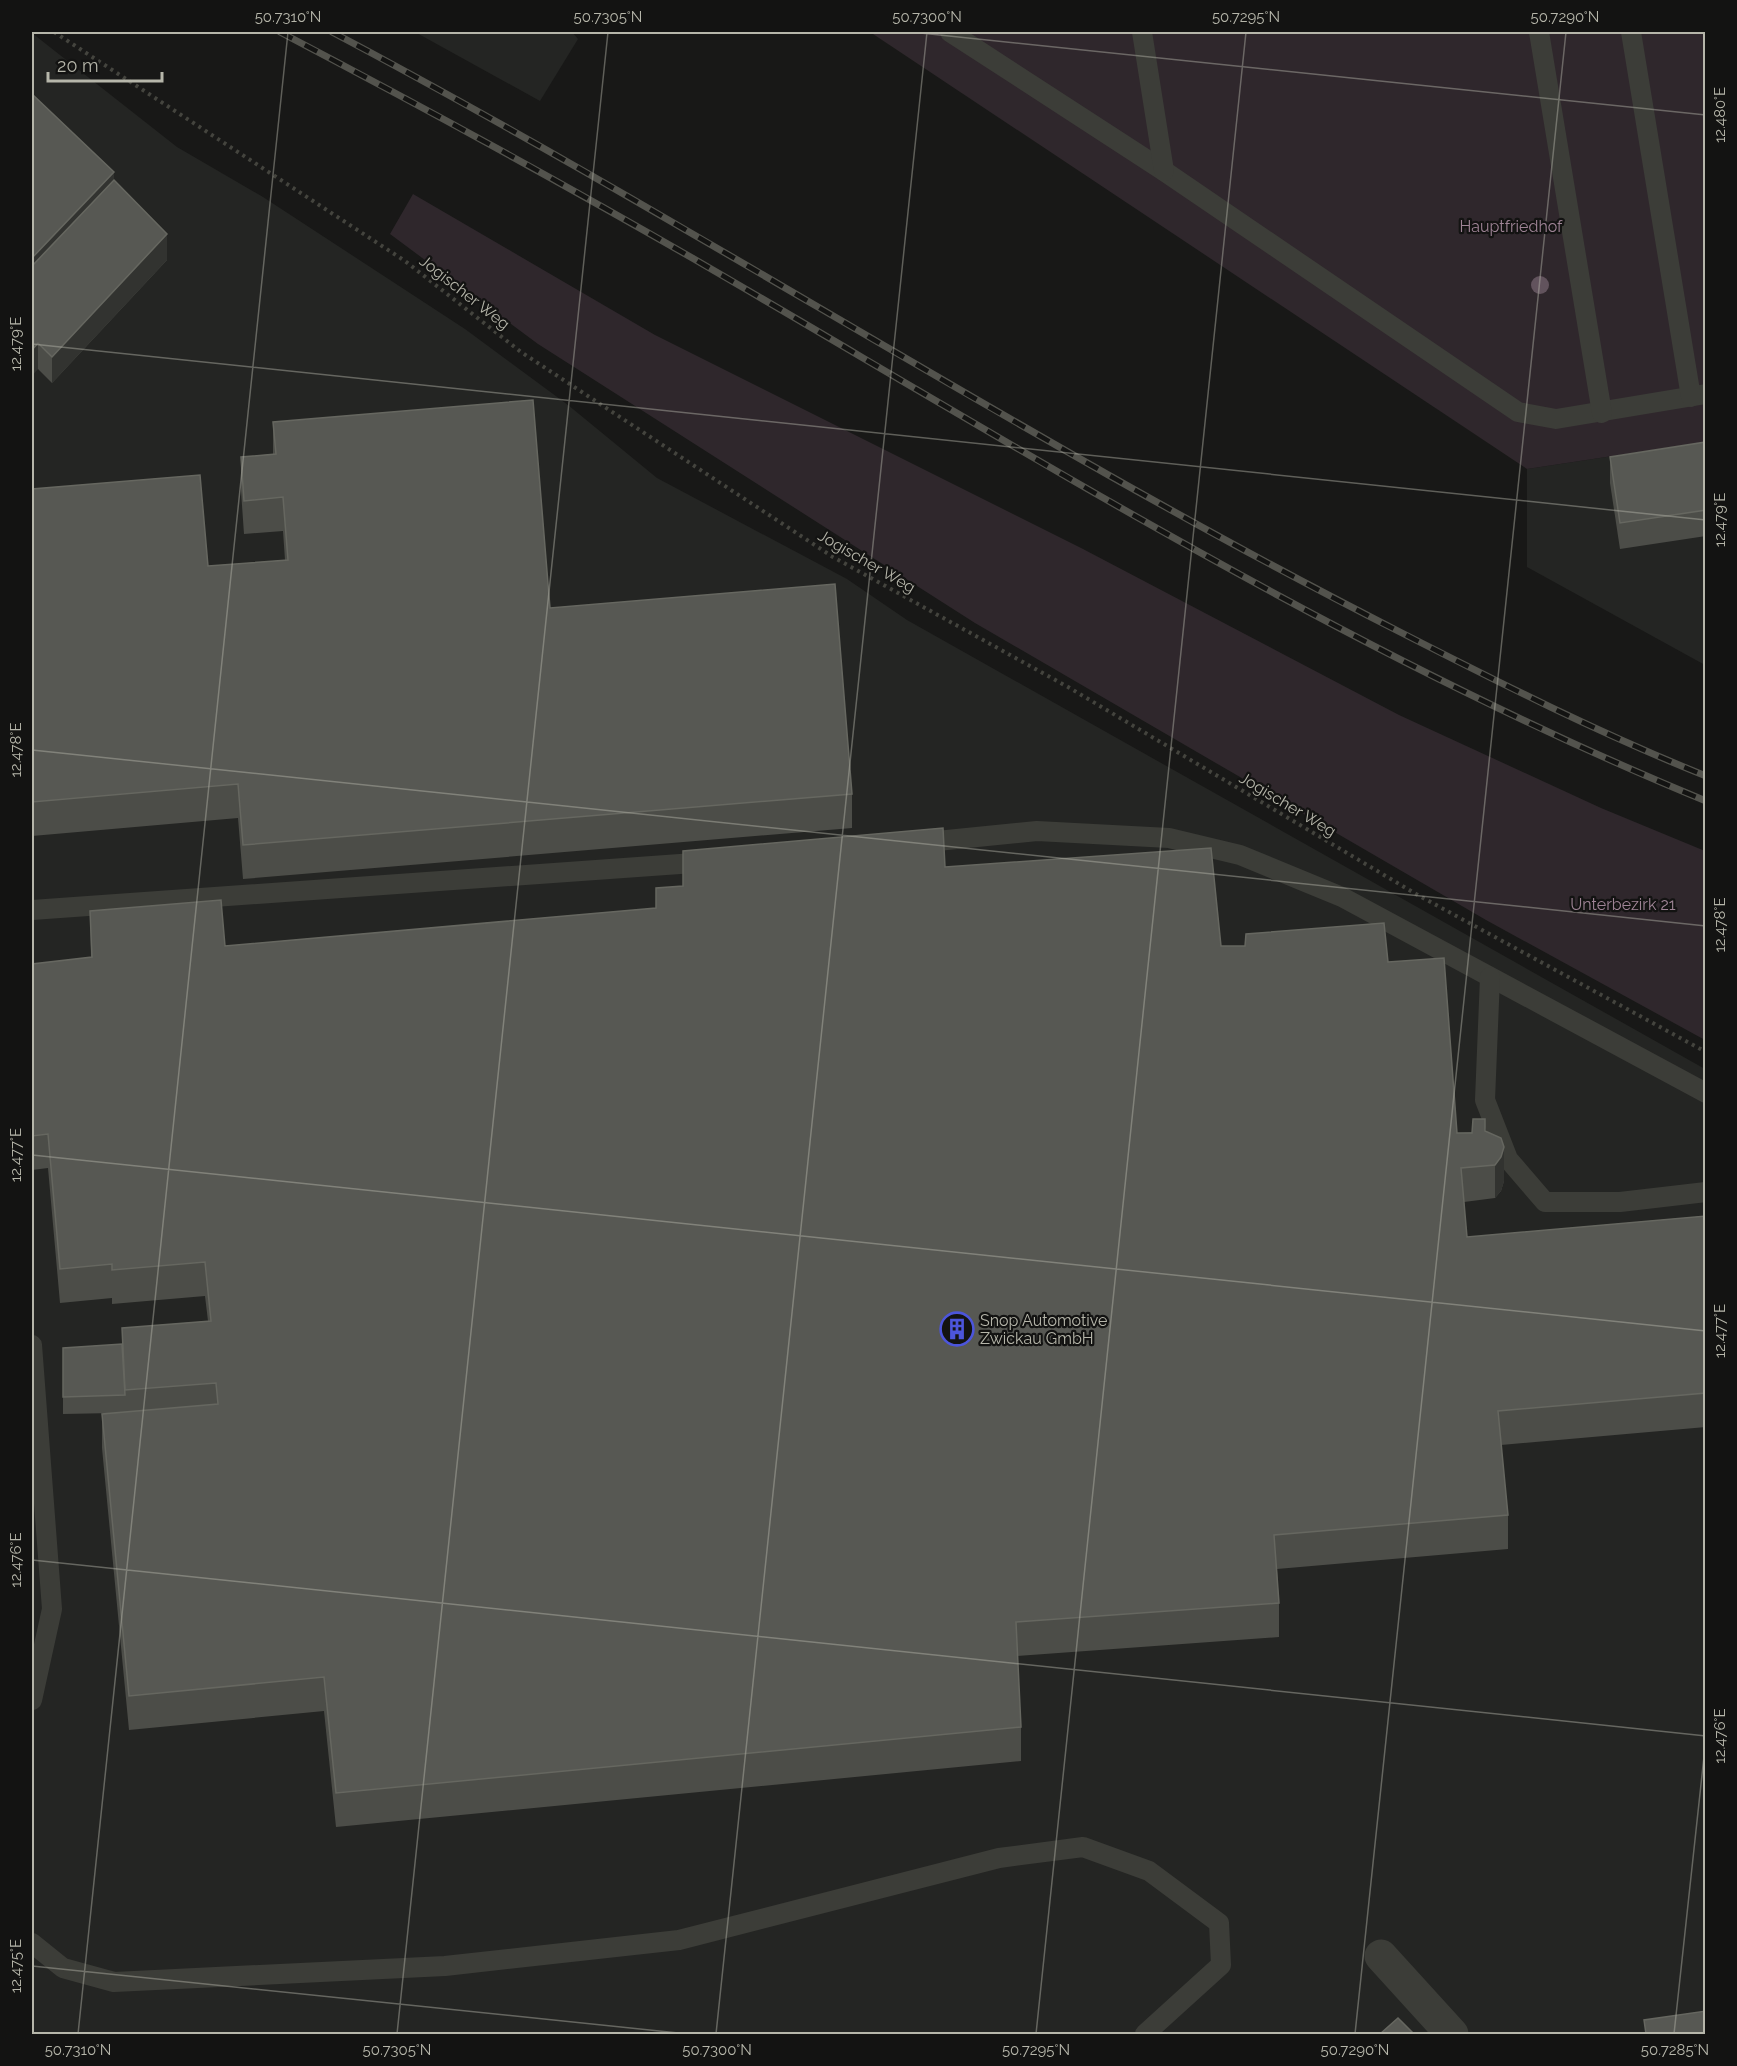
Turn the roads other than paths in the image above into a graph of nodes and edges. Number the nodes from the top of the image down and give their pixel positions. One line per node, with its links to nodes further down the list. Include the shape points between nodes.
1 (950, 32): 5 (lane)
2 (1142, 32): 5 (lane)
3 (1539, 32): 7 (lane)
4 (1630, 32): 6 (lane)
5 (1164, 171): 7 (lane, via 1518,412 1556,419)
6 (1698, 396): 7 (lane)
7 (1602, 413)
8 (897, 845): 11 (lane, via 1037,831 1179,841 1240,855 1342,897)
9 (733, 860): 10 (lane)
10 (32, 910)
11 (1490, 977): 12 (lane); 13 (lane, via 1485,1100 1508,1159 1545,1202 1620,1202)
12 (1706, 1094)
13 (1706, 1192)
14 (32, 1345): 15 (lane)
15 (33, 1400): 16 (lane, via 52,1609)
16 (32, 1700)
17 (32, 1943): 19 (lane, via 63,1968 114,1982 445,1966 679,1940 999,1858 1083,1847 1149,1871 1219,1923 1221,1965)
18 (1381, 1956): 20 (street)
19 (1145, 2034)
20 (1452, 2034)

